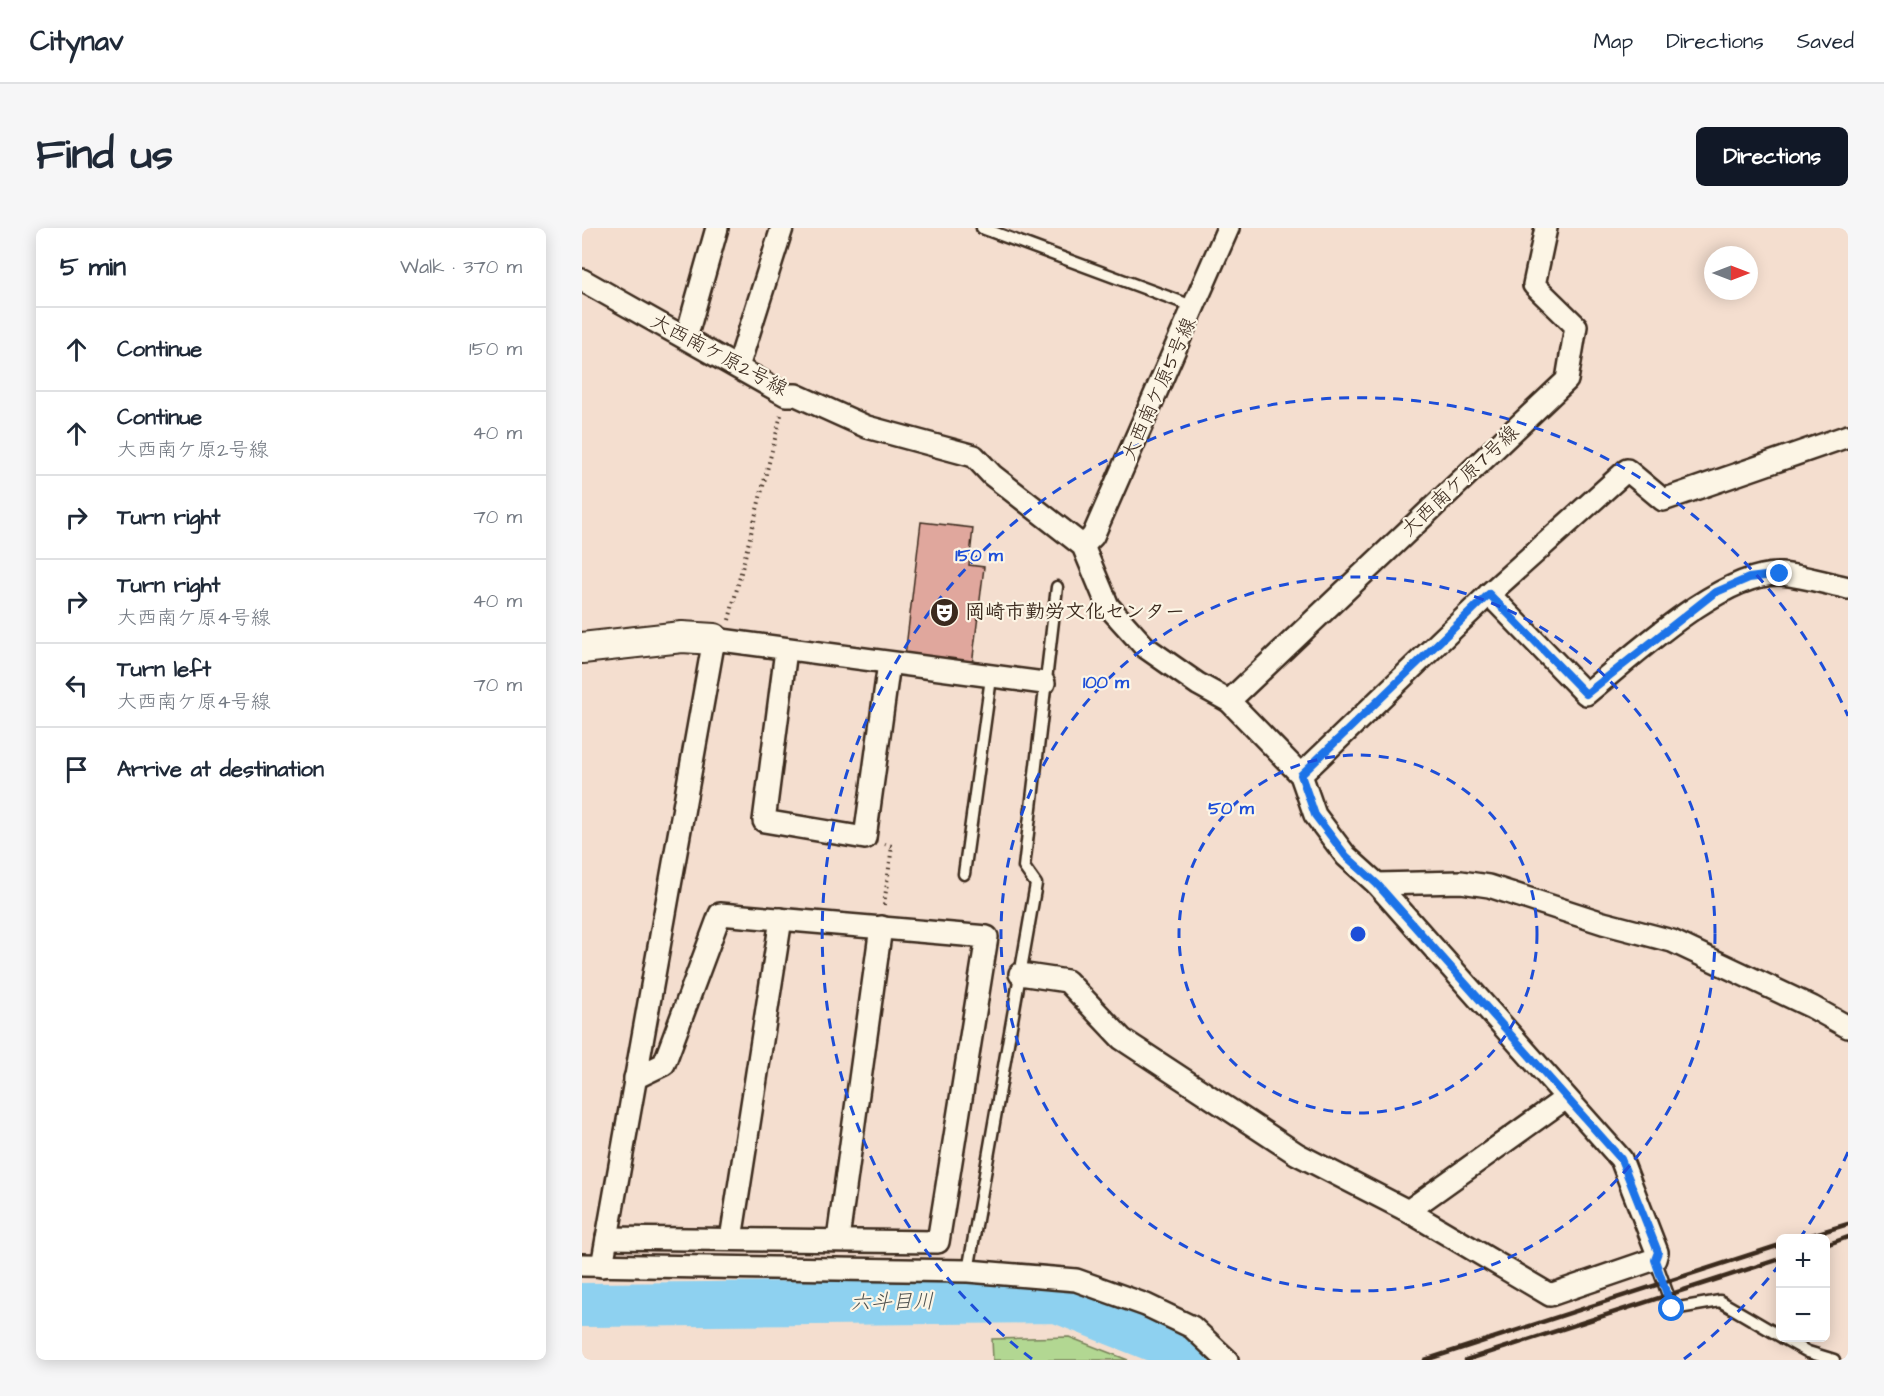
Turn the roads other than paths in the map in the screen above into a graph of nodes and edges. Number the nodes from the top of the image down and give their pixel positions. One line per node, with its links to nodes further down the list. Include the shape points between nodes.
1 (717, 228): 8 (street)
2 (782, 228): 9 (street)
3 (982, 228): 7 (lane)
4 (1228, 228): 7 (street, 大西南ケ原5号線)
5 (1546, 228): 21 (street, 大西南ケ原7号線, via 1534,285 1576,326 1567,380)
6 (582, 280): 8 (street, 大西南ケ原2号線)
7 (1195, 307): 11 (street, 大西南ケ原5号線, via 1093,536)
8 (686, 338): 9 (street, 大西南ケ原2号線)
9 (738, 366): 11 (street, 大西南ケ原2号線, via 786,395 796,395 867,427 974,456 992,475)
10 (1848, 436): 14 (street, via 1663,500 1627,470)
11 (1083, 546): 21 (street, 大西南ケ原2号線, via 1108,606 1145,647)
12 (1057, 587): 20 (lane)
13 (1848, 588): 14 (street, via 1780,574 1749,578 1714,593 1586,694)
14 (1489, 594): 22 (street)
15 (714, 639): 16 (street, via 682,637); 17 (street); 29 (street)
16 (582, 648)
17 (786, 650): 18 (street); 18 (street, via 764,821 865,838)
18 (889, 663): 19 (street)
19 (991, 678): 20 (street); 23 (lane)
20 (1044, 682): 27 (lane, via 1024,867 1036,884)
21 (1228, 700): 22 (street, 大西南ケ原2号線)
22 (1301, 775): 24 (street, 大西南ケ原2号線, via 1315,815 1346,856)
23 (964, 874)
24 (1377, 884): 28 (street, via 1461,882 1489,886 1672,941); 30 (street, 大西南ケ原2号線)
25 (780, 919): 26 (street); 29 (street, via 720,914 664,1064); 33 (street)
26 (881, 927): 34 (street); 34 (street, via 987,937 938,1242)
27 (1020, 974): 31 (street, via 1067,981 1122,1039 1297,1154); 37 (lane)
28 (1848, 1027)
29 (635, 1078): 32 (street)
30 (1566, 1098): 31 (street); 35 (street, 大西南ケ原2号線, via 1621,1159 1658,1252)
31 (1408, 1211): 35 (street, via 1550,1295)
32 (607, 1238): 33 (street); 36 (street)
33 (731, 1239): 34 (street)
34 (838, 1239)
35 (1655, 1260): 38 (lane, via 1672,1309 1720,1301)
36 (592, 1265): 37 (street)
37 (968, 1271): 40 (street, via 1076,1280 1146,1305 1192,1327)
38 (1776, 1334)
39 (1791, 1342): 41 (lane)
40 (1227, 1360)
41 (1834, 1360)

